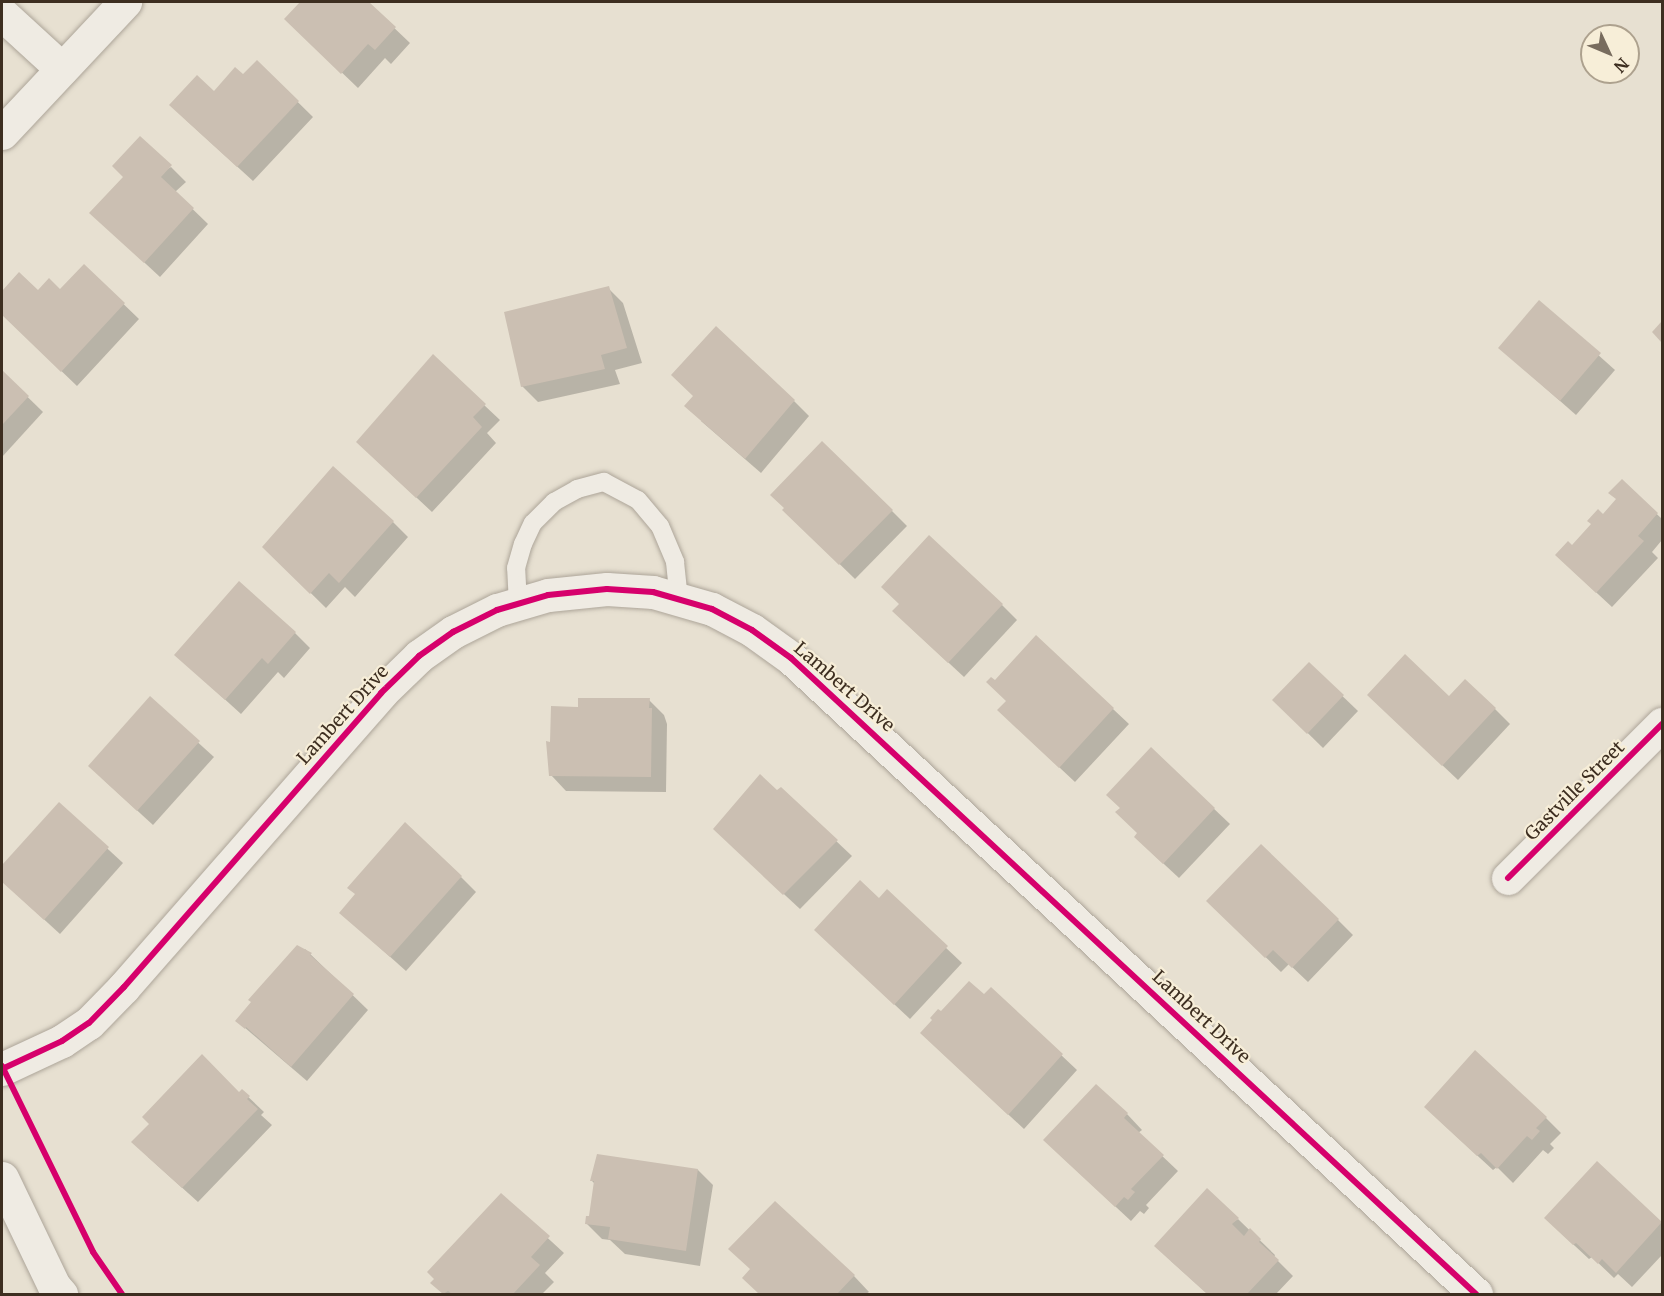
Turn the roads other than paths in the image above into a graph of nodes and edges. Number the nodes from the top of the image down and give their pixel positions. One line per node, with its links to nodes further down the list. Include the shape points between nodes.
1 (125, 2): 3 (street)
2 (2, 14): 3 (street)
3 (62, 69): 4 (street)
4 (2, 133)
5 (679, 598): 6 (street, Lambert Drive, via 607,589 548,595); 6 (lane, via 675,562 660,526 638,500 604,482 577,489 554,502 533,523 516,568); 12 (street, Lambert Drive, via 712,609 752,630 826,688)
6 (518, 604): 9 (street, Lambert Drive, via 453,632 419,656 381,693 89,1023 62,1041)
7 (1662, 724): 8 (street, Gastville Street)
8 (1508, 878)
9 (2, 1069)
10 (2, 1178): 11 (street)
11 (61, 1294)
12 (1476, 1294)

